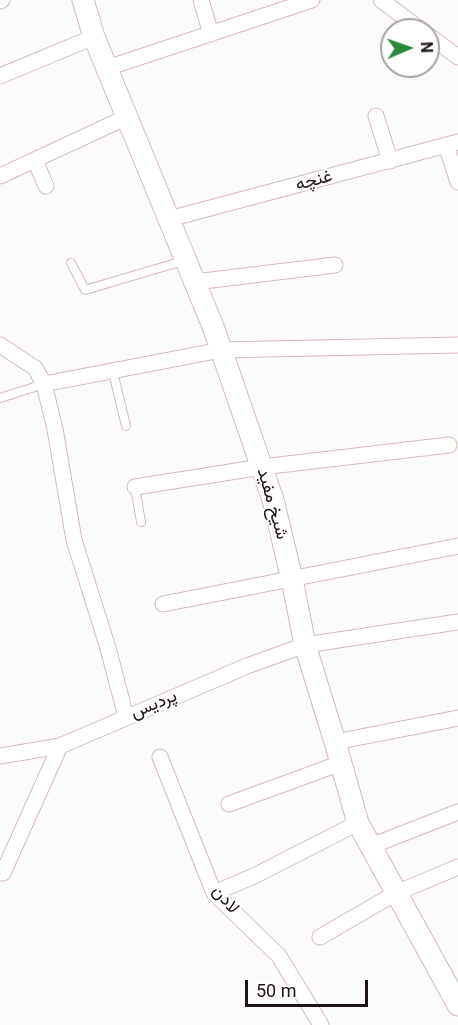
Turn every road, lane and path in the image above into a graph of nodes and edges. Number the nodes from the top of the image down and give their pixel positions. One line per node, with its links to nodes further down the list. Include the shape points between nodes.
1 (83, 0): 7 (main road, شیخ مفید)
2 (201, 0): 6 (street)
3 (312, 0): 6 (street)
4 (381, 0): 5 (street)
5 (405, 18)
6 (211, 34): 10 (street)
7 (94, 37): 10 (main road, شیخ مفید); 11 (street)
8 (440, 42): 9 (street)
9 (454, 50)
10 (107, 69): 13 (main road, شیخ مفید)
11 (0, 76)
12 (376, 116): 16 (street)
13 (127, 117): 15 (street); 20 (main road, شیخ مفید)
14 (452, 144): 16 (street, غنچه); 18 (street)
15 (35, 160): 17 (street); 19 (street)
16 (390, 160): 20 (street, غنچه)
17 (0, 176)
18 (458, 182)
19 (46, 186)
20 (169, 219): 21 (main road, شیخ مفید)
21 (186, 261): 22 (lane, via 85,290); 24 (main road, شیخ مفید)
22 (71, 262)
23 (335, 265): 24 (street)
24 (195, 282): 27 (main road, شیخ مفید)
25 (0, 345): 29 (street, via 34,368)
26 (458, 345): 27 (street)
27 (221, 350): 28 (street); 33 (main road, شیخ مفید)
28 (113, 372): 29 (street); 31 (lane)
29 (44, 384): 30 (lane); 41 (street, via 74,540)
30 (0, 398)
31 (126, 426)
32 (449, 445): 33 (street)
33 (262, 467): 34 (street); 37 (main road, شیخ مفید)
34 (135, 487): 35 (lane)
35 (141, 522)
36 (458, 546): 37 (street)
37 (292, 579): 38 (street); 40 (main road, شیخ مفید)
38 (163, 604)
39 (458, 622): 40 (street, پردیس)
40 (305, 645): 41 (street, پردیس); 43 (main road, شیخ مفید)
41 (126, 717): 44 (street, پردیس)
42 (458, 718): 43 (street)
43 (335, 742): 47 (main road, شیخ مفید)
44 (60, 746): 45 (street, پردیس); 53 (street)
45 (0, 756)
46 (160, 757): 54 (street, لادن)
47 (341, 763): 48 (street); 50 (main road, شیخ مفید)
48 (229, 804)
49 (458, 812): 51 (street)
50 (358, 823): 51 (main road, شیخ مفید); 54 (street)
51 (371, 846): 55 (main road, شیخ مفید)
52 (458, 867): 55 (street)
53 (0, 873)
54 (214, 893): 58 (street, لادن, via 279,956)
55 (396, 893): 56 (street); 57 (main road, شیخ مفید)
56 (320, 937)
57 (458, 1005)
58 (321, 1025)

